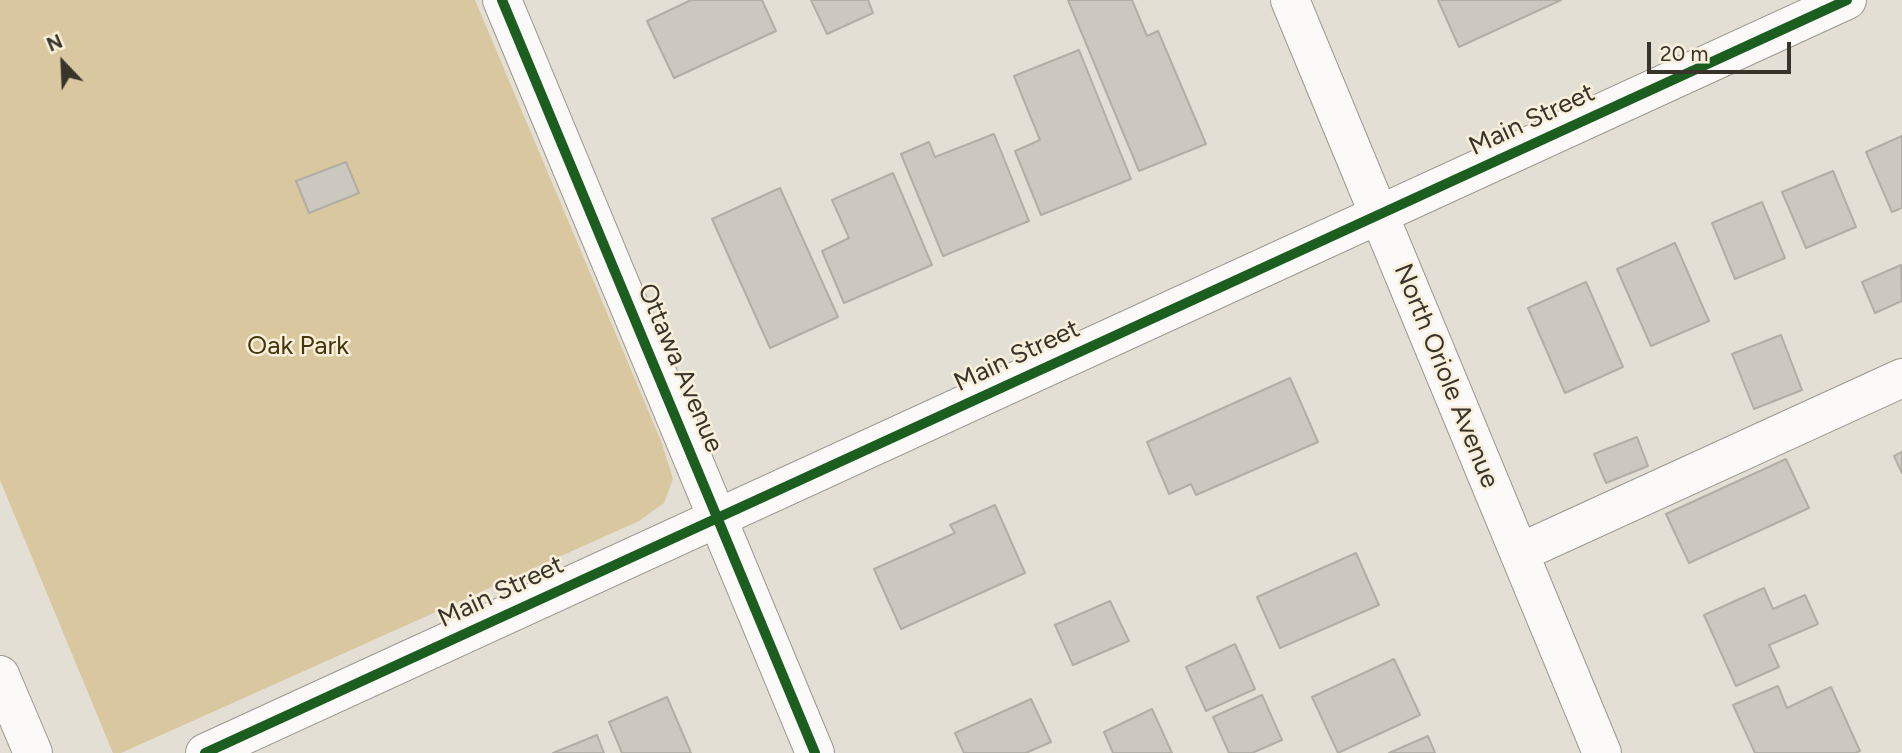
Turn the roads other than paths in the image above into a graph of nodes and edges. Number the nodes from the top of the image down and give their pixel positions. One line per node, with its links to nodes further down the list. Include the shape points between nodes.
1 (502, 0): 6 (street, Ottawa Avenue)
2 (1290, 0): 4 (street, North Oriole Avenue)
3 (1847, 0): 4 (street, Main Street)
4 (1379, 215): 6 (street, Main Street); 7 (street, North Oriole Avenue)
5 (1902, 378): 7 (street)
6 (718, 518): 10 (street, Main Street); 11 (street, Ottawa Avenue)
7 (1519, 553): 12 (street, North Oriole Avenue)
8 (0, 675): 9 (street)
9 (33, 753)
10 (205, 753)
11 (815, 753)
12 (1602, 753)

